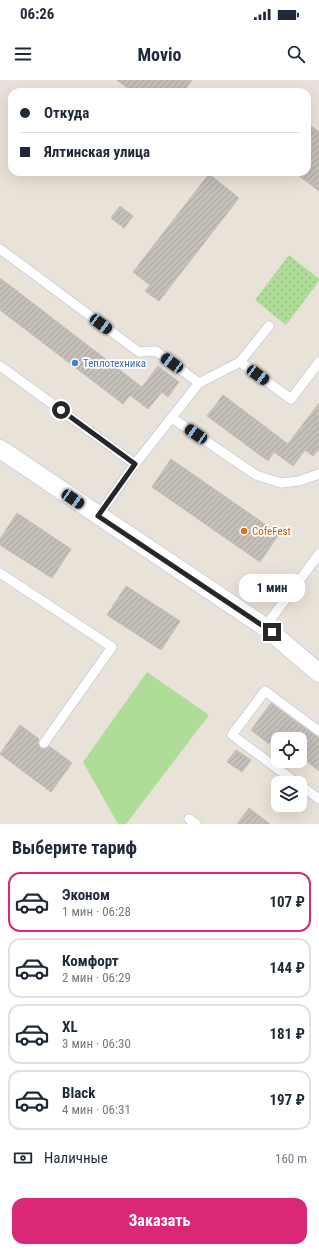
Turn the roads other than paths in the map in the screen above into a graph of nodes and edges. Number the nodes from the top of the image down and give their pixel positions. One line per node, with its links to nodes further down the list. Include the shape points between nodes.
1 (0, 249): 6 (lane, via 139,352 156,351)
2 (269, 326): 3 (lane)
3 (240, 362): 4 (lane, via 291,400); 6 (lane)
4 (319, 362)
5 (0, 366): 9 (lane)
6 (199, 383): 7 (lane)
7 (172, 418): 9 (lane); 10 (lane, via 256,475 281,483 299,481)
8 (0, 449): 11 (street)
9 (135, 464): 11 (lane)
10 (319, 474)
11 (98, 516): 14 (street)
12 (319, 554): 14 (lane)
13 (0, 574): 17 (lane, via 112,647)
14 (265, 627): 15 (street)
15 (319, 673)
16 (319, 731): 18 (lane, via 265,691 232,735)
17 (44, 743)
18 (288, 776)
19 (307, 790): 20 (lane)
20 (319, 799)

